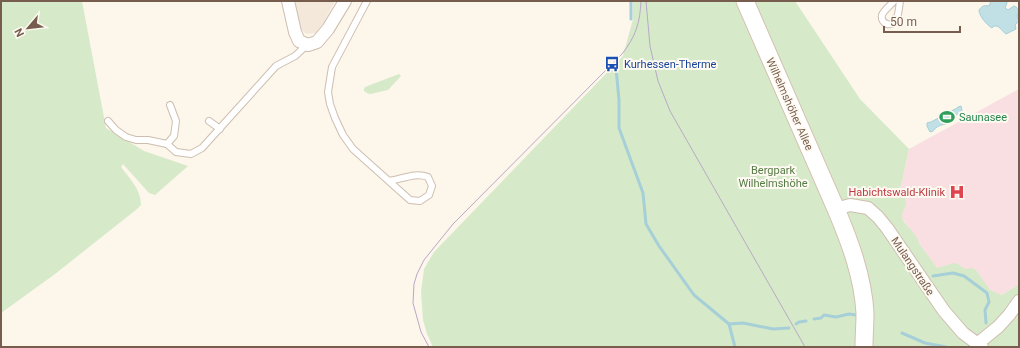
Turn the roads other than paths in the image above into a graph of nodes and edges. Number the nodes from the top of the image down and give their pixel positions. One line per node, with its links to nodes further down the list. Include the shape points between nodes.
1 (288, 1): 7 (street, via 299,42)
2 (345, 1): 7 (street, via 325,34 317,42)
3 (367, 1): 13 (lane, via 332,68 328,92 334,118 343,135 353,149)
4 (745, 1): 14 (main road, Wilhelmshöher Allee)
5 (894, 1): 6 (lane, via 882,14 882,21 888,25 896,20)
6 (900, 1)
7 (308, 45): 11 (lane, via 295,56 276,66)
8 (170, 105): 12 (lane, via 176,122 174,136)
9 (108, 121): 12 (lane, via 126,137)
10 (210, 121): 11 (lane)
11 (220, 129): 12 (lane, via 202,148 191,154 176,152)
12 (167, 144)
13 (389, 181): 13 (lane, via 415,174 428,177 432,186 429,195 420,201 410,200)
14 (836, 209): 16 (street, Mulangstraße, via 850,205 868,208 878,217 944,311 963,333); 17 (main road, Wilhelmshöher Allee, via 849,240 860,280 865,312)
15 (1019, 300): 16 (street)
16 (980, 345)
17 (864, 347)

